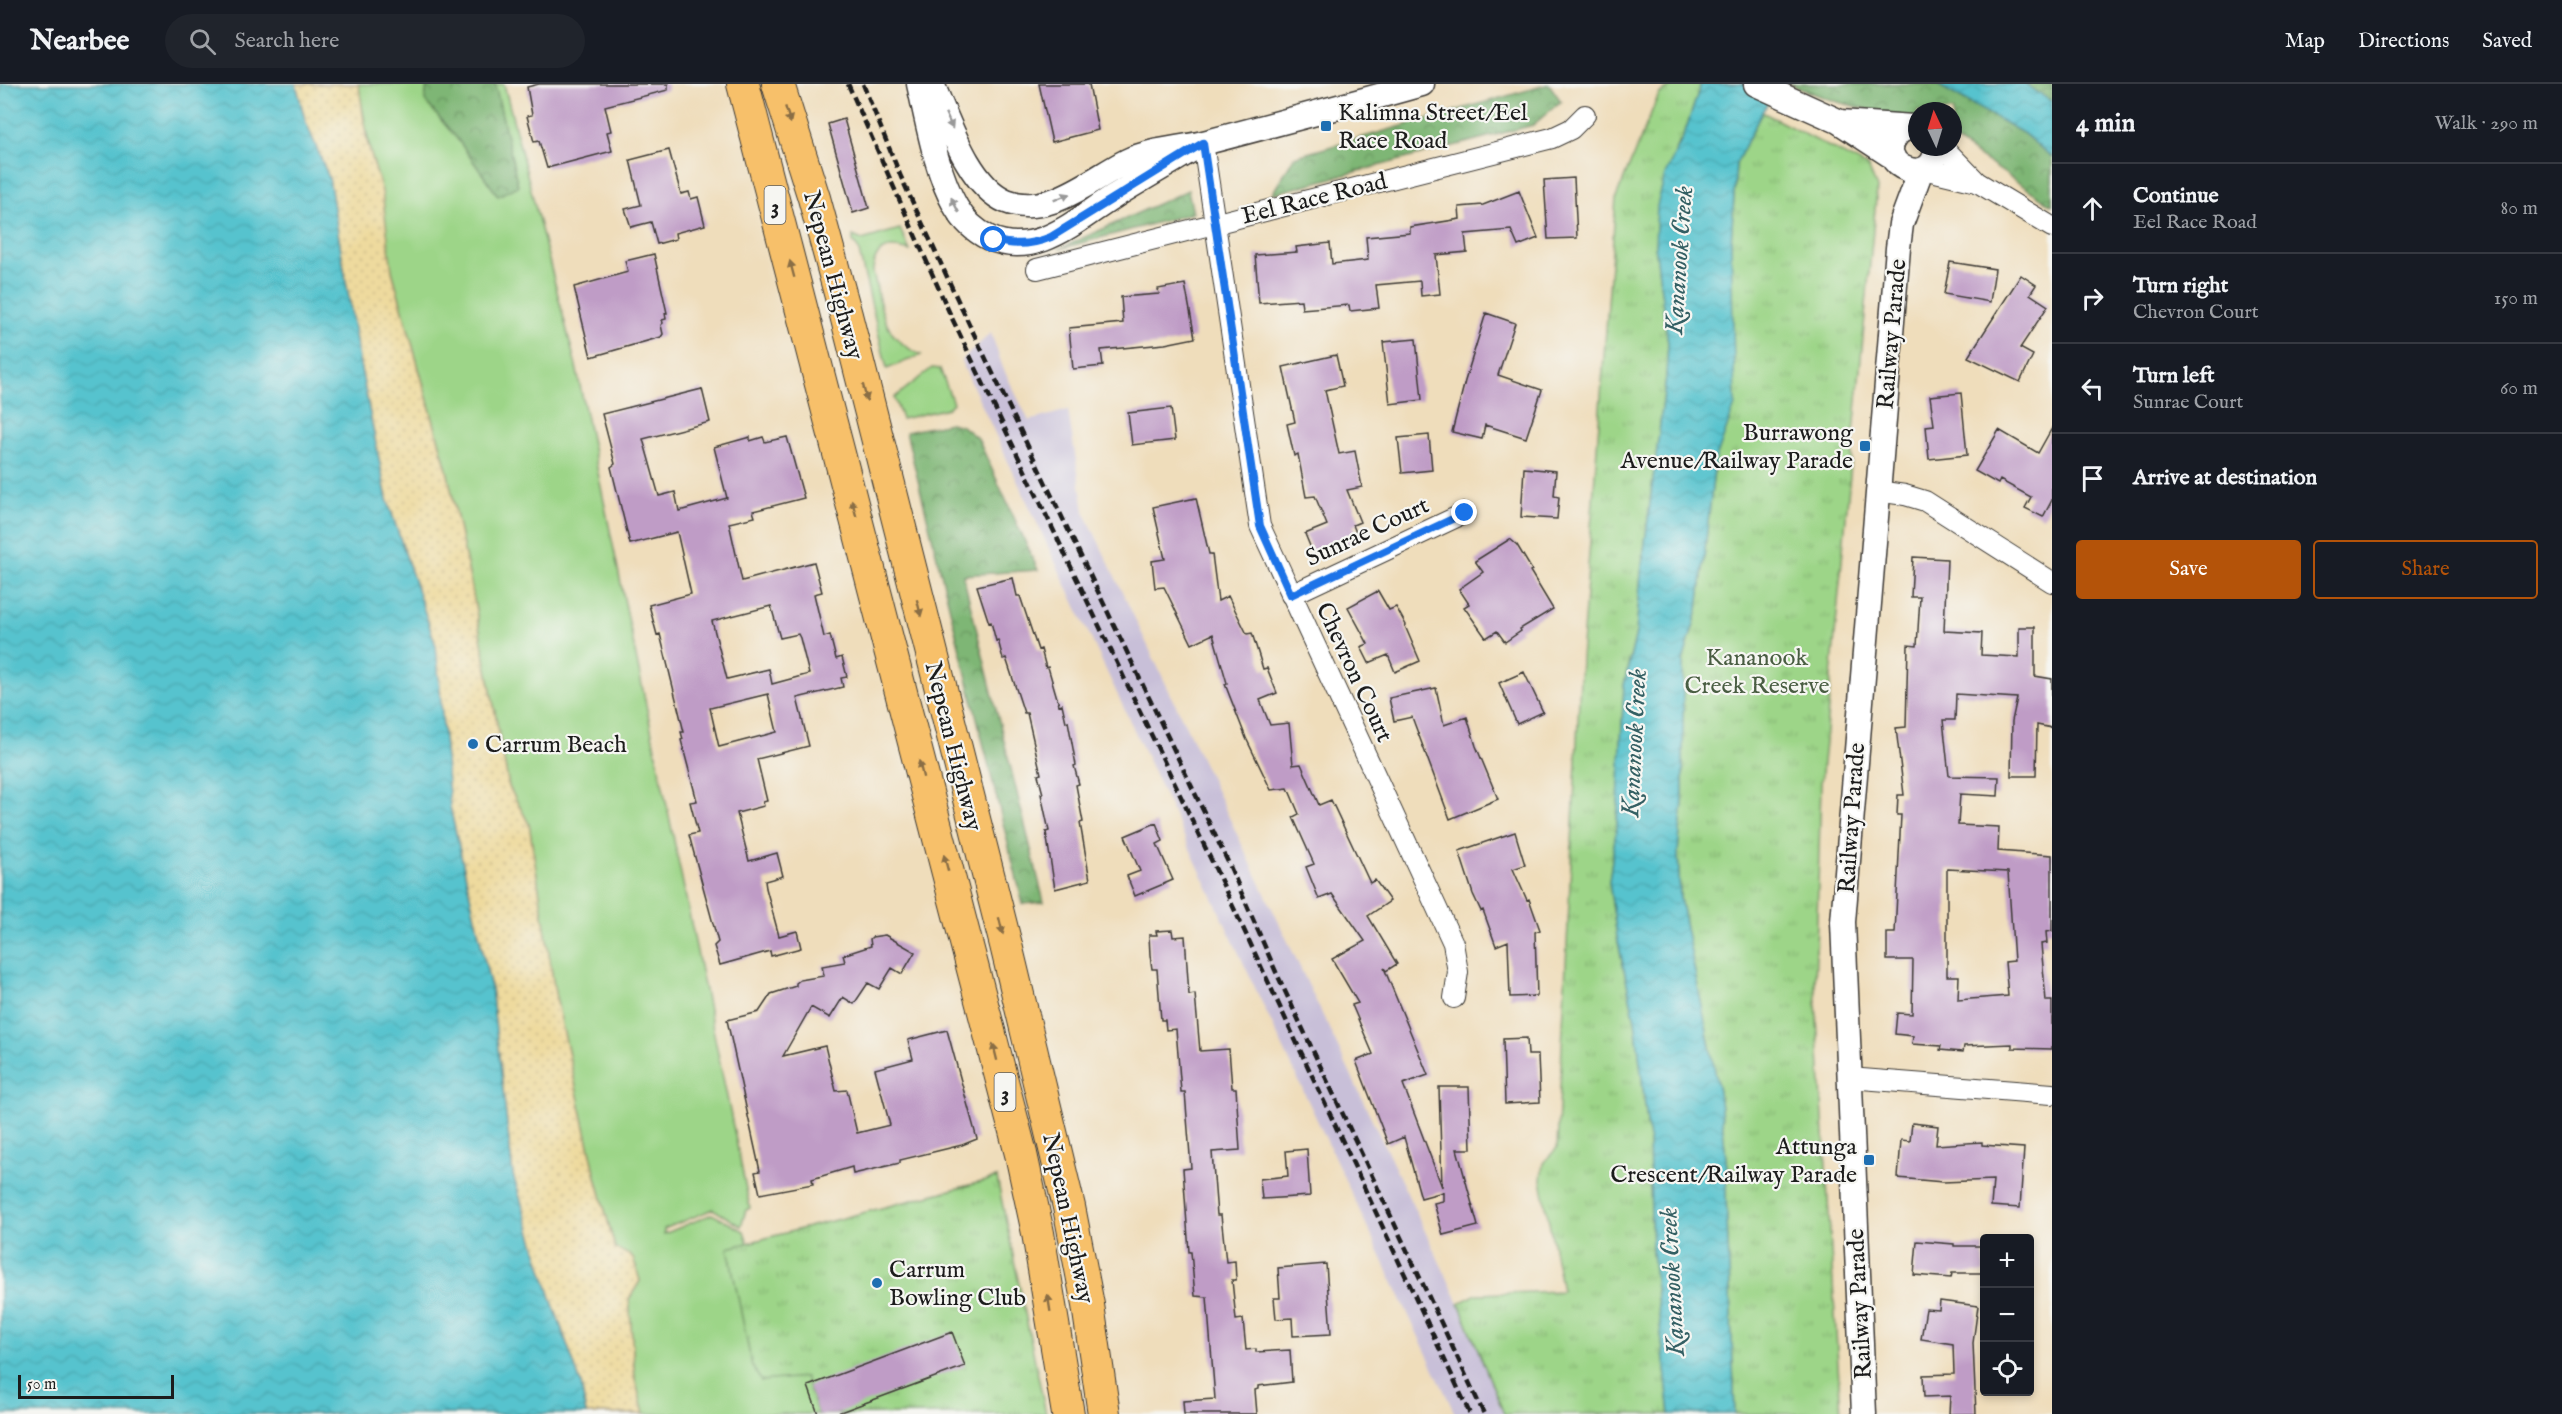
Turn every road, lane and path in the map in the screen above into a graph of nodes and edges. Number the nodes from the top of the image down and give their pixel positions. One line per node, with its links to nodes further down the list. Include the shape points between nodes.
1 (743, 84): 23 (highway, Nepean Highway / 3, one-way to 1)
2 (778, 84): 22 (highway, Nepean Highway / 3, one-way to 22)
3 (919, 84): 12 (street, one-way to 3, via 1051,237 1024,244 998,241 974,229 954,203)
4 (932, 84): 12 (street, one-way to 12, via 972,168 988,188 1008,202 1030,205 1050,201 1134,158)
5 (1422, 84): 7 (street)
6 (1756, 84): 9 (street)
7 (1367, 91): 12 (street)
8 (1585, 115): 18 (street, Eel Race Road, via 1571,129 1552,138)
9 (1838, 121): 10 (street); 15 (street)
10 (1908, 127)
11 (1908, 129): 15 (street, via 1897,135 1892,144)
12 (1203, 143): 18 (street, Chevron Court)
13 (1934, 156): 16 (street, Railway Parade)
14 (1952, 156): 17 (street)
15 (1894, 159): 16 (street, via 1906,170); 19 (street, Railway Parade)
16 (1922, 170): 17 (street); 19 (street, Railway Parade)
17 (1977, 182): 20 (street)
18 (1214, 224): 21 (street, Eel Race Road); 27 (street, Chevron Court, via 1260,526)
19 (1901, 224): 24 (street, Railway Parade)
20 (2052, 227)
21 (1037, 269)
22 (846, 315): 23 (highway); 32 (highway, Nepean Highway / 3, one-way to 32, via 1066,1196)
23 (807, 326): 31 (highway, Nepean Highway / 3, one-way to 23, via 1021,1154)
24 (1877, 491): 26 (street, via 1925,501); 29 (street, Railway Parade, via 1843,922)
25 (1465, 513): 27 (street, Sunrae Court)
26 (2052, 582)
27 (1291, 595): 28 (street, Chevron Court, via 1453,943 1458,972)
28 (1454, 998)
29 (1848, 1078): 30 (street); 33 (street, Railway Parade)
30 (2052, 1094)
31 (1068, 1414)
32 (1104, 1414)
33 (1864, 1414)

